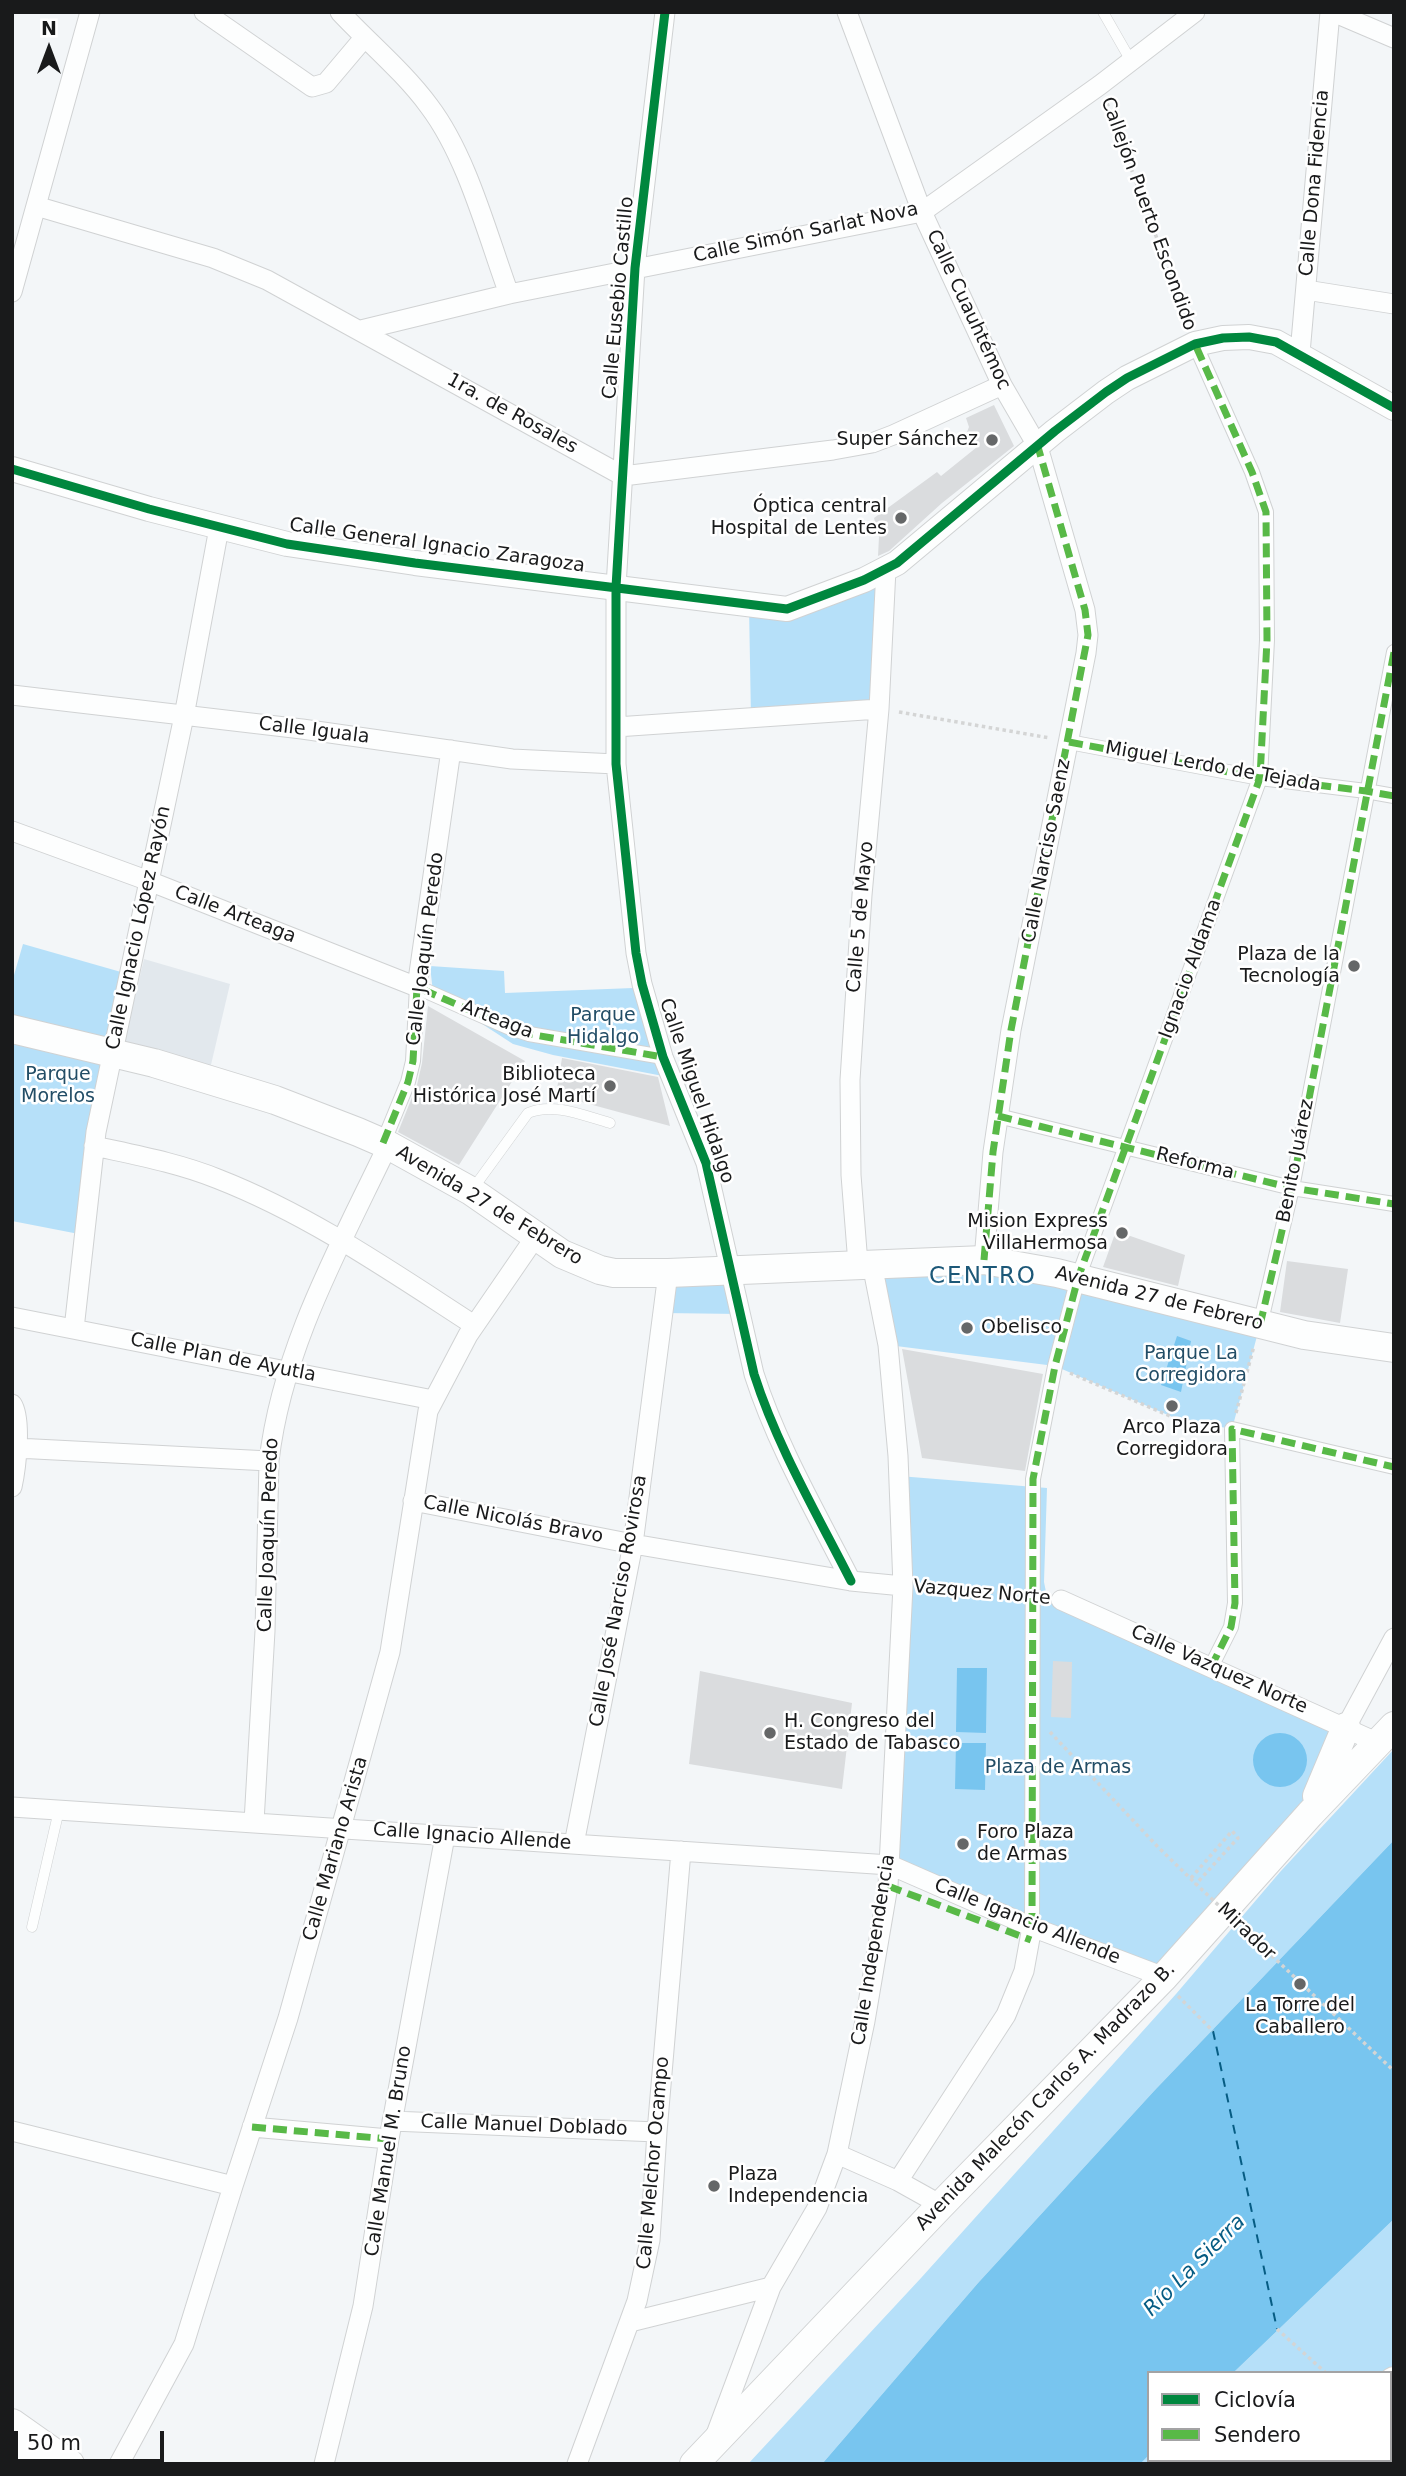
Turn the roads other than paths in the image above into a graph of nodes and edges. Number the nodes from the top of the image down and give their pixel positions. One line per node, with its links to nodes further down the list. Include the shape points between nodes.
1 (90, 12): 12 (street)
2 (204, 12): 9 (street, via 312,88 326,83)
3 (340, 12): 9 (street)
4 (665, 12): 14 (street, Calle Eusebio Castillo)
5 (847, 12): 13 (street, Calle Cuauhtémoc)
6 (1103, 12): 11 (lane)
7 (1195, 12): 11 (street, Calle Simón Sarlat Nova)
8 (1332, 12): 10 (street); 15 (street, Calle Dona Fidencia)
9 (365, 38): 17 (street, via 442,124)
10 (1394, 38)
11 (1131, 61): 13 (street, Calle Simón Sarlat Nova)
12 (36, 206): 16 (street); 19 (street, 1ra. de Rosales, via 249,272)
13 (922, 212): 14 (street, Calle Simón Sarlat Nova); 22 (street, Calle Cuauhtémoc)
14 (635, 268): 17 (street, Calle Simón Sarlat Nova); 26 (street, Calle Eusebio Castillo)
15 (1306, 290): 18 (street); 21 (street, Calle Dona Fidencia)
16 (12, 292)
17 (509, 294): 19 (street, Calle Simón Sarlat Nova)
18 (1394, 304)
19 (361, 330): 26 (street, 1ra. de Rosales)
20 (1195, 344): 21 (street, Calle General Ignacio Zaragoza, via 1249,337); 24 (street, Calle General Ignacio Zaragoza, via 1106,392); 39 (street, Ignacio Aldama, via 1266,512)
21 (1300, 353): 23 (street, Calle General Ignacio Zaragoza)
22 (1002, 385): 24 (street, Calle Cuauhtémoc); 26 (street, via 872,443)
23 (1394, 408)
24 (1038, 447): 28 (street, Calle General Ignacio Zaragoza, via 910,554); 36 (street, Calle Narciso Saenz, via 1088,623)
25 (12, 469): 27 (street, Calle General Ignacio Zaragoza)
26 (623, 476): 30 (street, Calle Eusebio Castillo)
27 (219, 528): 30 (street, Calle General Ignacio Zaragoza, via 287,544 415,563); 34 (street, Calle Ignacio López Rayón)
28 (875, 575): 29 (lane); 30 (street, Calle General Ignacio Zaragoza, via 797,607 778,610); 33 (street, Calle 5 de Mayo)
29 (824, 582)
30 (617, 587): 35 (street, Calle Miguel Hidalgo)
31 (1394, 652): 40 (street, Benito Juárez)
32 (12, 695): 34 (street, Calle Iguala)
33 (879, 709): 35 (street); 59 (street, Calle 5 de Mayo, via 851,1057 851,1175)
34 (184, 716): 37 (street, Calle Iguala); 43 (street, Calle Ignacio López Rayón)
35 (616, 727): 38 (street, Calle Miguel Hidalgo)
36 (1069, 742): 39 (street, Miguel Lerdo de Tejada); 48 (street, Calle Narciso Saenz)
37 (451, 750): 38 (street, Calle Iguala, via 512,759); 44 (street, Calle Joaquín Peredo)
38 (616, 764): 47 (street, Calle Miguel Hidalgo, via 636,953)
39 (1261, 778): 40 (street, Miguel Lerdo de Tejada); 52 (street, Ignacio Aldama)
40 (1366, 790): 41 (street, Miguel Lerdo de Tejada); 53 (street, Benito Juárez)
41 (1394, 796)
42 (12, 831): 43 (street, Calle Arteaga)
43 (149, 881): 44 (street, Calle Arteaga); 46 (street, Calle Ignacio López Rayón)
44 (417, 987): 47 (street, Arteaga, via 529,1034); 50 (street, Calle Joaquín Peredo, via 413,1061)
45 (12, 1029): 46 (main road, Avenida 27 de Febrero)
46 (112, 1051): 50 (main road, Avenida 27 de Febrero, via 284,1103); 51 (street, Calle Ignacio López Rayón)
47 (663, 1057): 60 (street, Calle Miguel Hidalgo, via 706,1163)
48 (998, 1116): 52 (street, Reforma); 58 (street, Calle Narciso Saenz)
49 (610, 1122): 54 (lane, via 551,1108 528,1113)
50 (385, 1144): 54 (main road, Avenida 27 de Febrero); 57 (street, Calle Joaquín Peredo)
51 (94, 1146): 57 (street, via 215,1177); 66 (street, Calle Ignacio López Rayón)
52 (1126, 1148): 53 (street, Reforma); 62 (street, Ignacio Aldama)
53 (1292, 1188): 55 (street, Reforma); 65 (street, Benito Juárez)
54 (471, 1191): 56 (main road, Avenida 27 de Febrero)
55 (1394, 1204)
56 (536, 1236): 61 (main road, Avenida 27 de Febrero, via 574,1261 600,1270); 64 (street, Calle Mariano Arista)
57 (342, 1241): 64 (street); 68 (street, Calle Joaquín Peredo)
58 (984, 1260): 59 (main road, Avenida 27 de Febrero); 62 (main road, Avenida 27 de Febrero)
59 (865, 1264): 60 (main road, Avenida 27 de Febrero); 78 (street, Calle Independencia, via 888,1345)
60 (731, 1270): 61 (main road, Avenida 27 de Febrero); 77 (street, Calle Miguel Hidalgo, via 761,1397)
61 (668, 1273): 76 (street, Calle José Narciso Rovirosa)
62 (1078, 1278): 65 (main road, Avenida 27 de Febrero); 94 (street, Ignacio Aldama, via 1033,1479)
63 (12, 1317): 66 (street, Calle Plan de Ayutla)
64 (474, 1325): 69 (street, Calle Mariano Arista)
65 (1259, 1325): 67 (main road, Avenida 27 de Febrero)
66 (74, 1329): 68 (street, Calle Plan de Ayutla)
67 (1394, 1348)
68 (289, 1370): 69 (street, Calle Plan de Ayutla); 72 (street, Calle Joaquín Peredo)
69 (433, 1400): 75 (street, Calle Mariano Arista)
70 (12, 1404): 71 (street)
71 (16, 1448): 72 (street); 74 (street)
72 (269, 1461): 87 (street, Calle Joaquín Peredo)
73 (1394, 1467): 81 (street, via 1232,1429 1235,1603 1231,1626)
74 (12, 1487)
75 (414, 1501): 76 (street, Calle Nicolás Bravo); 88 (street, Calle Mariano Arista, via 393,1642)
76 (634, 1544): 77 (street, Calle Nicolás Bravo); 90 (street, Calle José Narciso Rovirosa)
77 (851, 1581): 78 (street, Calle Nicolás Bravo)
78 (903, 1586): 92 (street, Calle Independencia)
79 (1061, 1600): 81 (street, Calle Vazquez Norte)
80 (1394, 1638): 82 (street)
81 (1212, 1667): 82 (street, Calle Vazquez Norte)
82 (1346, 1727): 83 (street, Calle Vazquez Norte); 86 (main road)
83 (1385, 1734): 86 (main road, Avenida Malecón Carlos A. Madrazo B.)
84 (12, 1807): 85 (street, Calle Ignacio Allende)
85 (59, 1810): 87 (street, Calle Ignacio Allende); 93 (lane)
86 (1310, 1814): 95 (main road, Avenida Malecón Carlos A. Madrazo B.)
87 (254, 1822): 88 (street, Calle Ignacio Allende)
88 (343, 1829): 89 (street, Calle Ignacio Allende); 96 (street, Calle Mariano Arista)
89 (445, 1836): 90 (street, Calle Ignacio Allende); 97 (street, Calle Manuel M. Bruno)
90 (574, 1844): 91 (street, Calle Ignacio Allende)
91 (681, 1851): 92 (street, Calle Ignacio Allende); 99 (street, Calle Melchor Ocampo)
92 (890, 1865): 94 (street, Calle Igancio Allende); 100 (street, Calle Independencia, via 865,2021)
93 (32, 1927)
94 (1032, 1927): 95 (street, Calle Igancio Allende); 101 (street, via 1024,1971 1006,2015)
95 (1170, 1986): 103 (main road, Avenida Malecón Carlos A. Madrazo B.)
96 (252, 2127): 97 (street, Calle Manuel Doblado); 102 (street, Calle Mariano Arista)
97 (390, 2130): 99 (street, Calle Manuel Doblado); 112 (street, Calle Manuel M. Bruno, via 363,2306)
98 (12, 2131): 102 (street)
99 (657, 2132): 105 (street, Calle Melchor Ocampo, via 650,2240)
100 (837, 2154): 101 (street); 104 (street, Calle Independencia, via 817,2208)
101 (898, 2181): 103 (street)
102 (233, 2186): 111 (street, Calle Mariano Arista, via 184,2344)
103 (941, 2205): 107 (main road, Avenida Malecón Carlos A. Madrazo B.)
104 (771, 2287): 105 (street); 107 (street, Calle Independencia)
105 (630, 2322): 113 (street, Calle Melchor Ocampo)
106 (12, 2423): 110 (main road)
107 (713, 2442): 114 (main road, Avenida Malecón Carlos A. Madrazo B.)
108 (12, 2451): 109 (main road)
109 (31, 2464)
110 (70, 2464)
111 (120, 2464)
112 (324, 2464)
113 (577, 2464)
114 (694, 2464)

